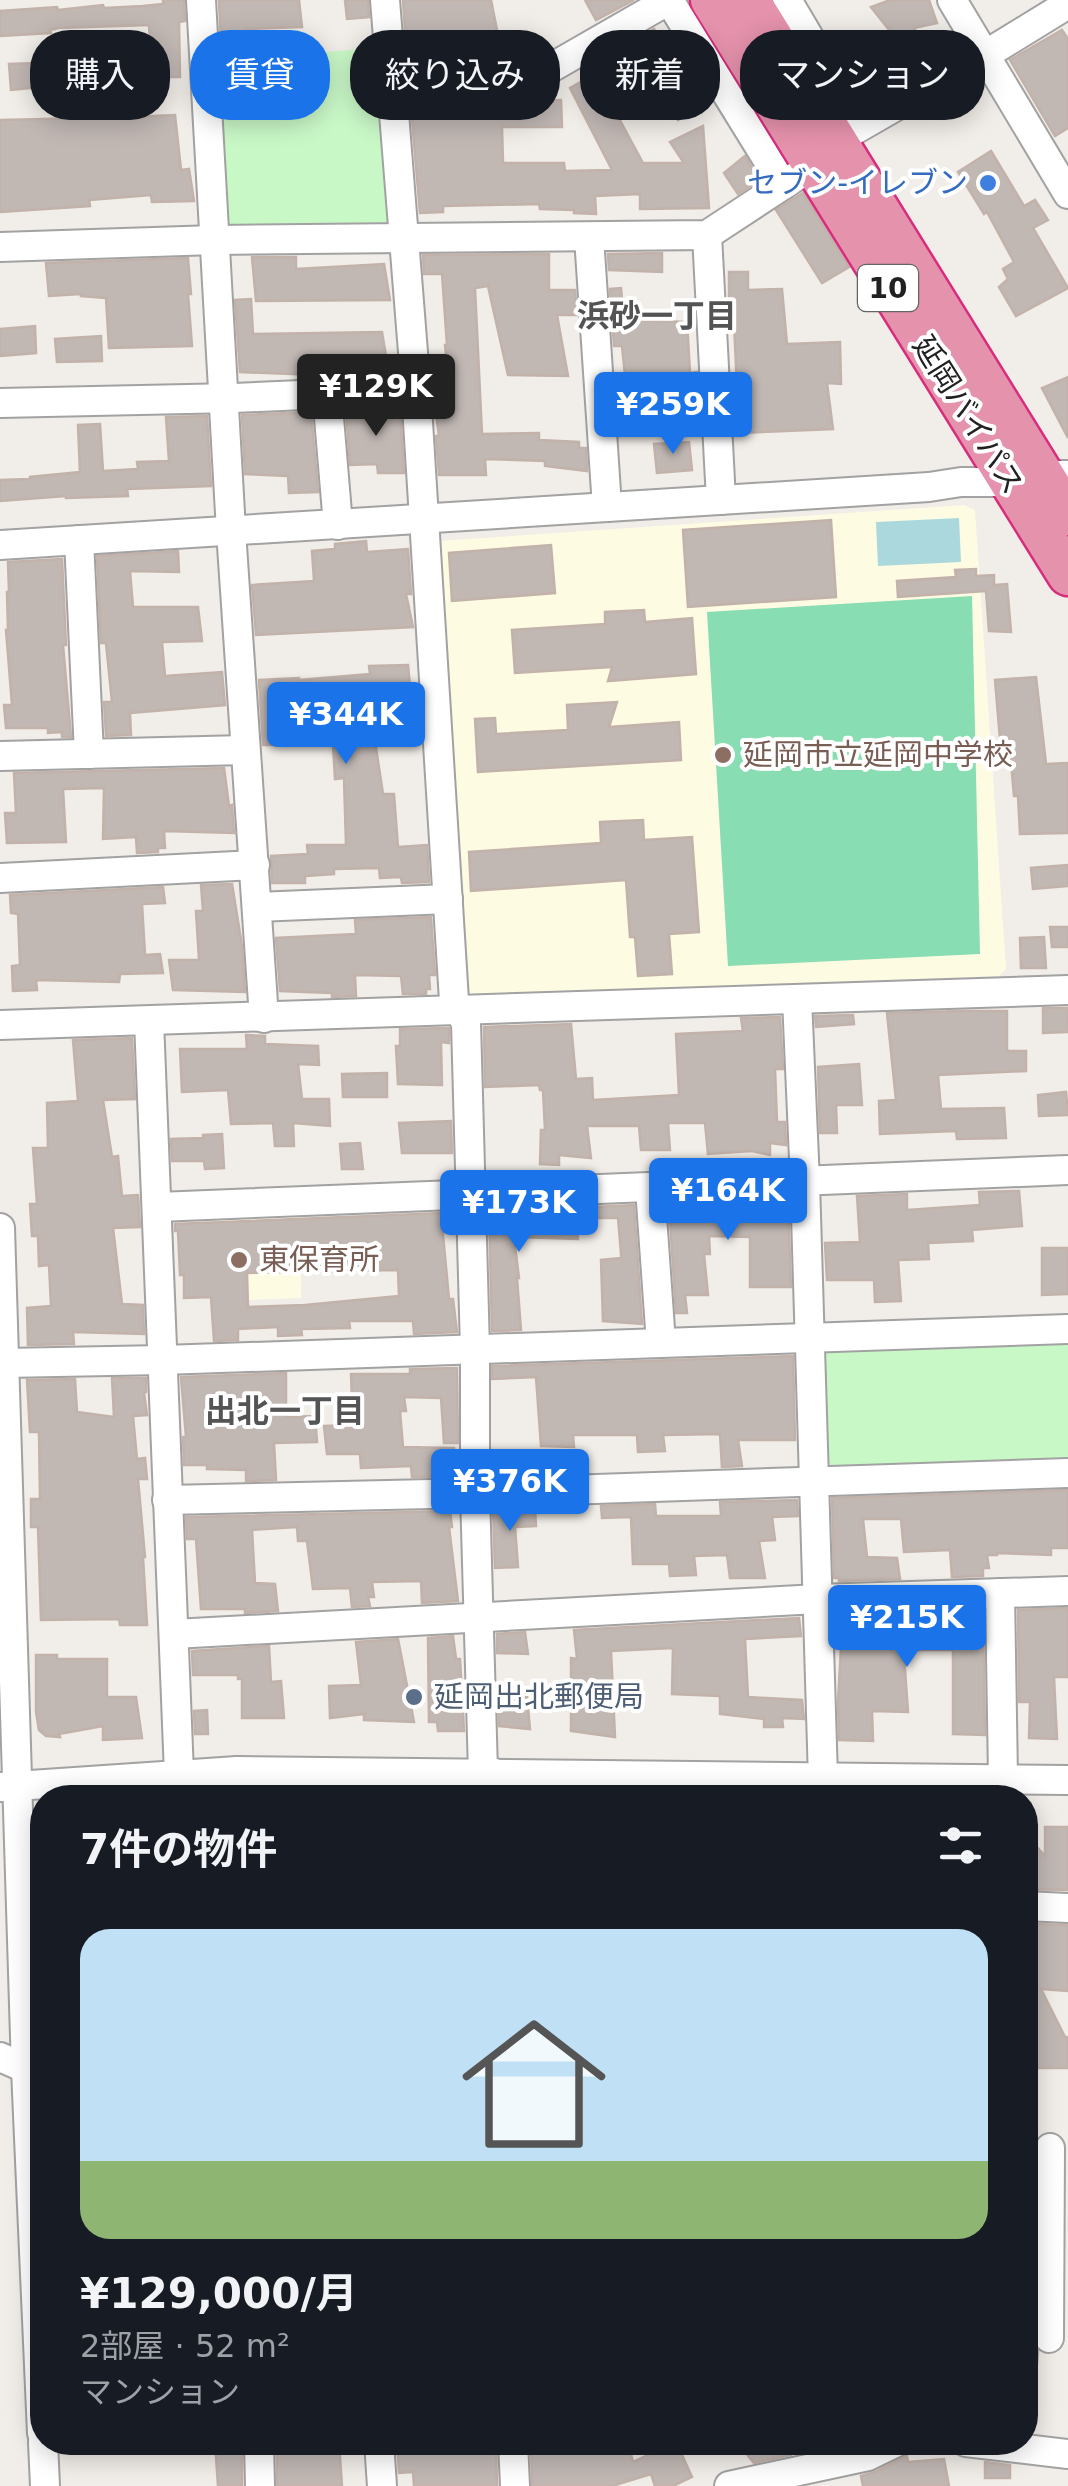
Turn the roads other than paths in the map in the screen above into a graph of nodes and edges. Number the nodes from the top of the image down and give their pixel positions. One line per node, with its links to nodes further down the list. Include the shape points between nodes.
1 (201, 0): 21 (street)
2 (385, 0): 9 (street)
3 (669, 0): 12 (street); 15 (street)
4 (711, 0): 15 (highway, 延岡バイパス / 10)
5 (750, 0): 15 (highway, 延岡バイパス / 10)
6 (787, 0): 15 (street)
7 (952, 0): 10 (street)
8 (1068, 4): 11 (street)
9 (387, 30)
10 (970, 30)
11 (985, 55): 16 (street)
12 (560, 63)
13 (394, 120): 20 (street)
14 (879, 120): 15 (street)
15 (823, 154): 18 (street); 27 (highway, 延岡バイパス / 10)
16 (1058, 156): 17 (street)
17 (1068, 194)
18 (706, 235): 19 (street); 28 (street)
19 (589, 237): 20 (street); 29 (street)
20 (403, 239): 21 (street); 23 (street)
21 (216, 240): 22 (street); 25 (street)
22 (0, 246)
23 (416, 390): 24 (street); 31 (street)
24 (327, 394): 25 (street); 32 (street)
25 (223, 397): 26 (street); 33 (street)
26 (0, 404)
27 (1040, 478): 28 (street); 30 (highway, 延岡バイパス / 10); 36 (highway, 延岡バイパス / 10)
28 (721, 500): 29 (street)
29 (608, 507): 31 (street)
30 (1068, 515)
31 (423, 519): 32 (street); 42 (street)
32 (338, 525): 33 (street)
33 (231, 531): 34 (street); 37 (street)
34 (80, 540): 35 (street); 38 (street)
35 (0, 545)
36 (1068, 574)
37 (245, 750): 38 (street); 40 (street)
38 (89, 754): 39 (street)
39 (0, 756)
40 (255, 865): 41 (street); 43 (street)
41 (0, 878)
42 (448, 899): 43 (street); 46 (street)
43 (257, 906): 47 (street)
44 (1068, 990): 45 (street)
45 (796, 1000): 46 (street); 51 (street)
46 (460, 1012): 47 (street); 53 (street, via 466,1023)
47 (264, 1018): 48 (street)
48 (149, 1021): 49 (street); 54 (street)
49 (0, 1025)
50 (1068, 1170): 51 (street)
51 (805, 1182): 52 (street); 57 (street)
52 (650, 1188): 53 (street); 58 (street)
53 (470, 1194): 54 (street); 59 (street)
54 (158, 1207): 60 (street)
55 (0, 1228): 61 (street)
56 (1068, 1328): 57 (street)
57 (810, 1338): 58 (street); 63 (street)
58 (660, 1343): 59 (street)
59 (475, 1348): 60 (street); 65 (street)
60 (162, 1360): 61 (street); 66 (street)
61 (2, 1364): 64 (street)
62 (1068, 1472): 63 (street)
63 (814, 1480): 65 (street); 69 (street)
64 (4, 1488): 75 (street)
65 (475, 1493): 66 (street); 70 (street)
66 (167, 1500): 71 (street)
67 (1068, 1591): 68 (street)
68 (1000, 1593): 69 (street); 80 (street)
69 (818, 1599): 70 (street); 73 (street)
70 (478, 1616): 71 (street); 76 (street)
71 (174, 1634): 72 (street)
72 (178, 1774): 75 (street); 77 (street)
73 (823, 1778): 79 (street); 80 (street)
74 (1068, 1780): 80 (street)
75 (6, 1781): 81 (street); 82 (street)
76 (490, 1781): 77 (street); 78 (street)
77 (237, 1784)
78 (594, 1785)
79 (645, 1785)
80 (992, 1785)
81 (0, 1810)
82 (30, 1886)
83 (1038, 1907): 84 (street)
84 (1068, 1908)
85 (30, 1933): 86 (street)
86 (23, 2067): 87 (street)
87 (30, 2132)
88 (1048, 2148): 89 (street)
89 (1047, 2338)
90 (1038, 2450): 91 (street)
91 (1068, 2454)
92 (44, 2455): 97 (street)
93 (259, 2455): 98 (street)
94 (381, 2455): 99 (street)
95 (514, 2455): 100 (street)
96 (870, 2455): 101 (street)
97 (45, 2486)
98 (260, 2486)
99 (382, 2486)
100 (514, 2486)
101 (734, 2486)

